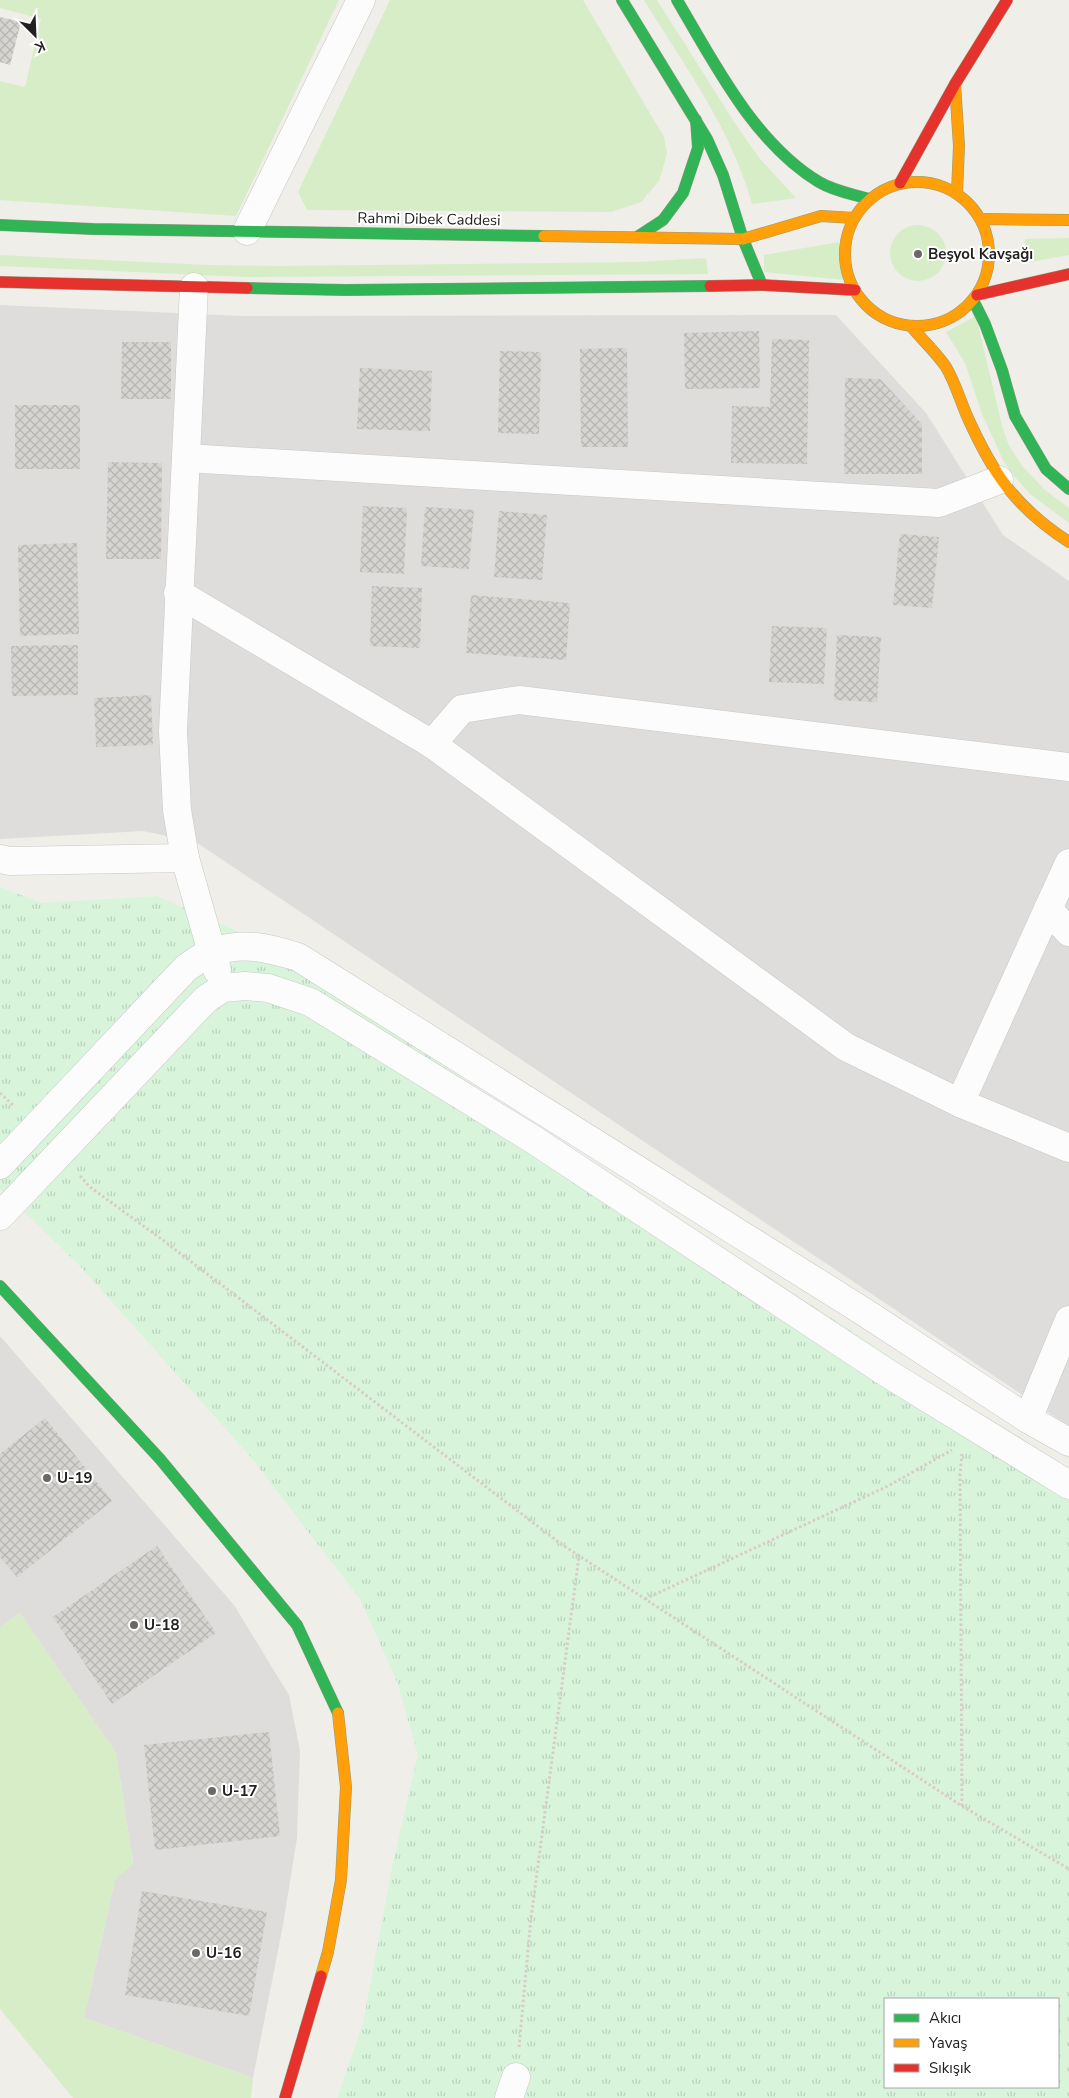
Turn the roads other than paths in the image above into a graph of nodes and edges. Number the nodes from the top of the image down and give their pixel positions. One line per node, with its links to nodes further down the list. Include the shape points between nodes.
1 (361, 0): 14 (street)
2 (622, 0): 6 (main road)
3 (677, 0): 9 (main road, via 753,119 790,161 819,182)
4 (1007, 0): 5 (main road)
5 (955, 84): 7 (main road); 8 (main road, via 959,146)
6 (696, 120): 15 (main road, via 698,148 682,193 663,220); 16 (main road, via 720,162)
7 (900, 183): 8 (main road, via 924,181); 9 (main road)
8 (957, 193): 11 (main road, via 971,204)
9 (869, 199): 10 (main road)
10 (854, 218): 16 (main road, Rahmi Dibek Caddesi, via 821,216); 21 (main road, via 846,238 844,259)
11 (981, 219): 12 (main road); 22 (main road, via 988,238 990,258 986,278)
12 (1069, 220)
13 (0, 224): 14 (main road, Rahmi Dibek Caddesi)
14 (247, 231): 15 (main road, Rahmi Dibek Caddesi)
15 (637, 237): 16 (main road, Rahmi Dibek Caddesi)
16 (743, 239): 19 (main road)
17 (1069, 274): 22 (main road)
18 (0, 282): 20 (main road)
19 (762, 285): 20 (main road, via 346,290); 21 (main road)
20 (194, 287): 24 (street)
21 (855, 290): 23 (main road, via 869,309 882,318)
22 (975, 298): 23 (main road, via 955,316 934,324); 26 (main road, via 1015,416 1046,468)
23 (911, 326): 25 (main road, via 946,367 980,447)
24 (186, 458): 25 (street, via 939,504); 28 (street)
25 (999, 480): 27 (main road, via 1020,506)
26 (1069, 488)
27 (1069, 542)
28 (178, 593): 29 (street); 31 (street, via 173,731 176,810)
29 (432, 744): 30 (street, via 462,709 519,700); 38 (street, via 846,1047)
30 (1069, 767)
31 (185, 858): 32 (street); 36 (street)
32 (0, 859)
33 (1069, 862): 34 (street)
34 (1048, 909): 35 (street); 38 (street)
35 (1069, 932)
36 (211, 952): 37 (street); 40 (street, via 186,968); 44 (street, via 238,945 271,949 298,957 861,1310)
37 (223, 988): 41 (street, via 206,999); 46 (street, via 268,988 310,1002 534,1140 887,1373 973,1439)
38 (960, 1103): 39 (street)
39 (1069, 1148)
40 (0, 1166)
41 (0, 1216)
42 (0, 1286): 47 (main road, via 160,1459 297,1625 338,1709 346,1787 341,1880 328,1952)
43 (1069, 1320): 44 (street)
44 (1028, 1419): 45 (street)
45 (1069, 1442)
46 (1069, 1485)
47 (285, 2098)

